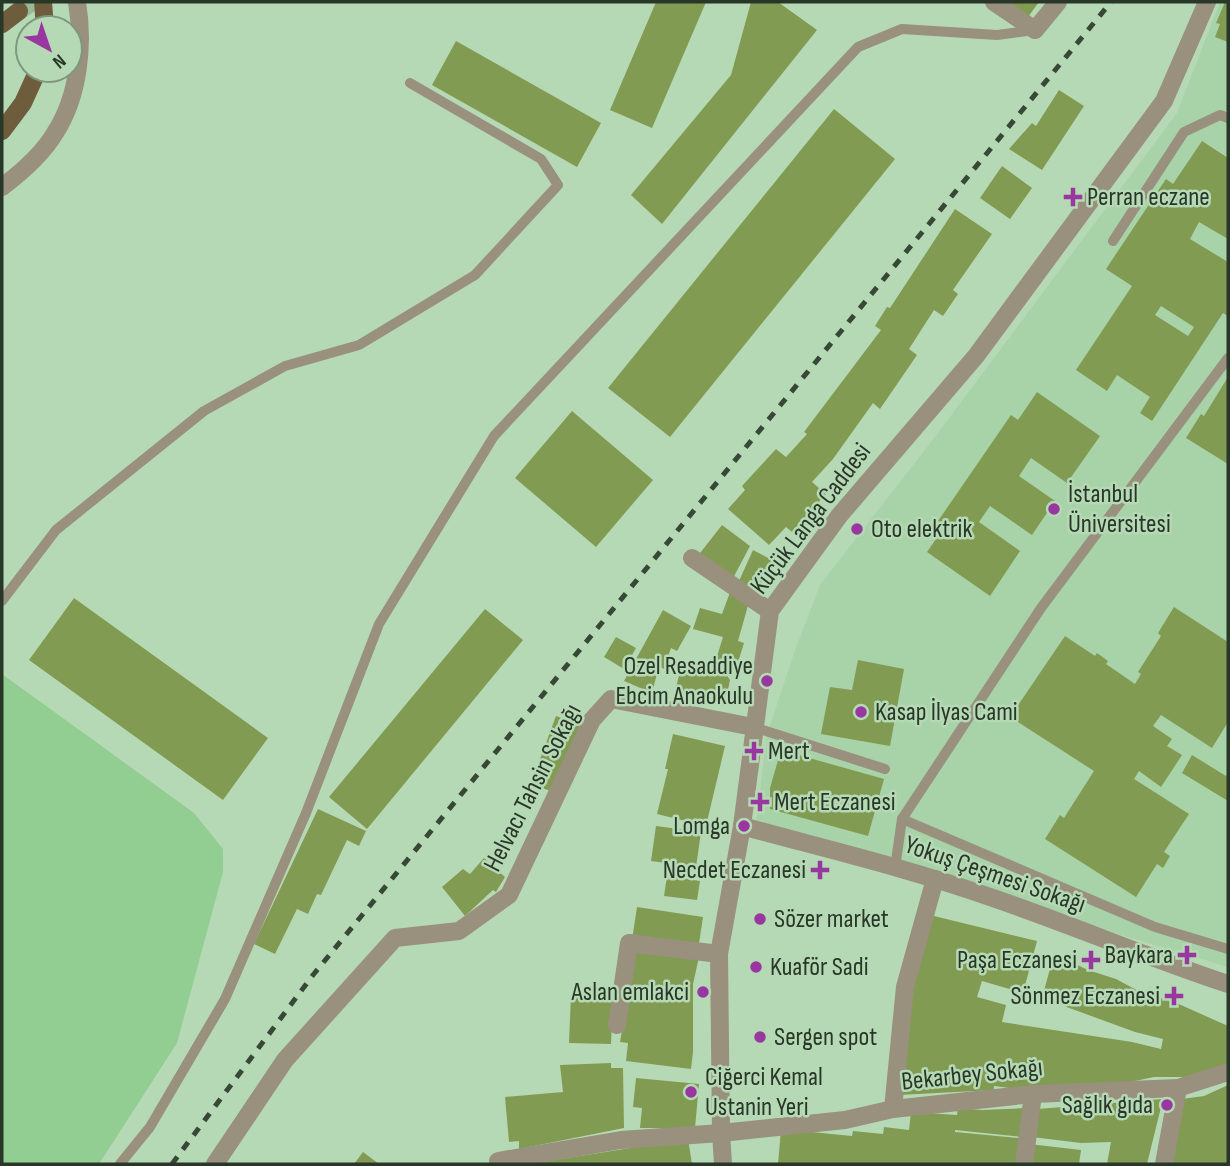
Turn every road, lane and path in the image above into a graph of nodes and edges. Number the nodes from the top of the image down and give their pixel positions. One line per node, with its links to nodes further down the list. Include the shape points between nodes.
1 (77, 2): 12 (street, via 80,51 66,113 31,163)
2 (994, 2): 7 (street)
3 (1058, 2): 7 (street)
4 (1207, 2): 17 (street, Küçük Langa Caddesi, via 1164,101 976,356 839,516)
5 (19, 11): 6 (main road)
6 (2, 24)
7 (1035, 30): 34 (lane, via 997,35 902,29 858,47 494,436 379,624 306,813 225,999 150,1127)
8 (410, 83): 16 (lane, via 541,159 558,185 475,275 359,345 285,366 204,411 56,530)
9 (32, 84): 11 (main road)
10 (1228, 118): 13 (lane, via 1220,115 1184,132)
11 (2, 131)
12 (2, 187)
13 (1113, 241)
14 (1228, 358): 20 (lane, via 1041,608)
15 (692, 558): 17 (street)
16 (2, 601)
17 (770, 611): 18 (street, Küçük Langa Caddesi)
18 (753, 727): 19 (lane); 21 (street, Küçük Langa Caddesi); 35 (street, Helvacı Tahsin Sokağı, via 611,698 592,720 509,895 459,931 395,938 285,1060)
19 (885, 769)
20 (902, 819): 22 (lane); 24 (lane, via 1155,927)
21 (742, 826): 22 (street, Yokuş Çeşmesi Sokağı); 25 (street, Küçük Langa Caddesi)
22 (895, 868): 23 (street, Yokuş Çeşmesi Sokağı)
23 (935, 879): 26 (street, Yokuş Çeşmesi Sokağı); 31 (street, via 905,986)
24 (1228, 949)
25 (719, 954): 27 (street, via 629,943); 32 (street, Küçük Langa Caddesi)
26 (1228, 984)
27 (617, 1024)
28 (1228, 1072): 29 (street, Bekarbey Sokağı)
29 (1178, 1088): 30 (street, Bekarbey Sokağı); 38 (street)
30 (1033, 1094): 31 (street, Bekarbey Sokağı); 37 (street)
31 (893, 1109): 32 (street, Bekarbey Sokağı, via 845,1120)
32 (721, 1133): 33 (street, Bekarbey Sokağı, via 621,1140); 36 (street, Küçük Langa Caddesi)
33 (498, 1161)
34 (120, 1164)
35 (215, 1164)
36 (723, 1164)
37 (1024, 1164)
38 (1164, 1164)

